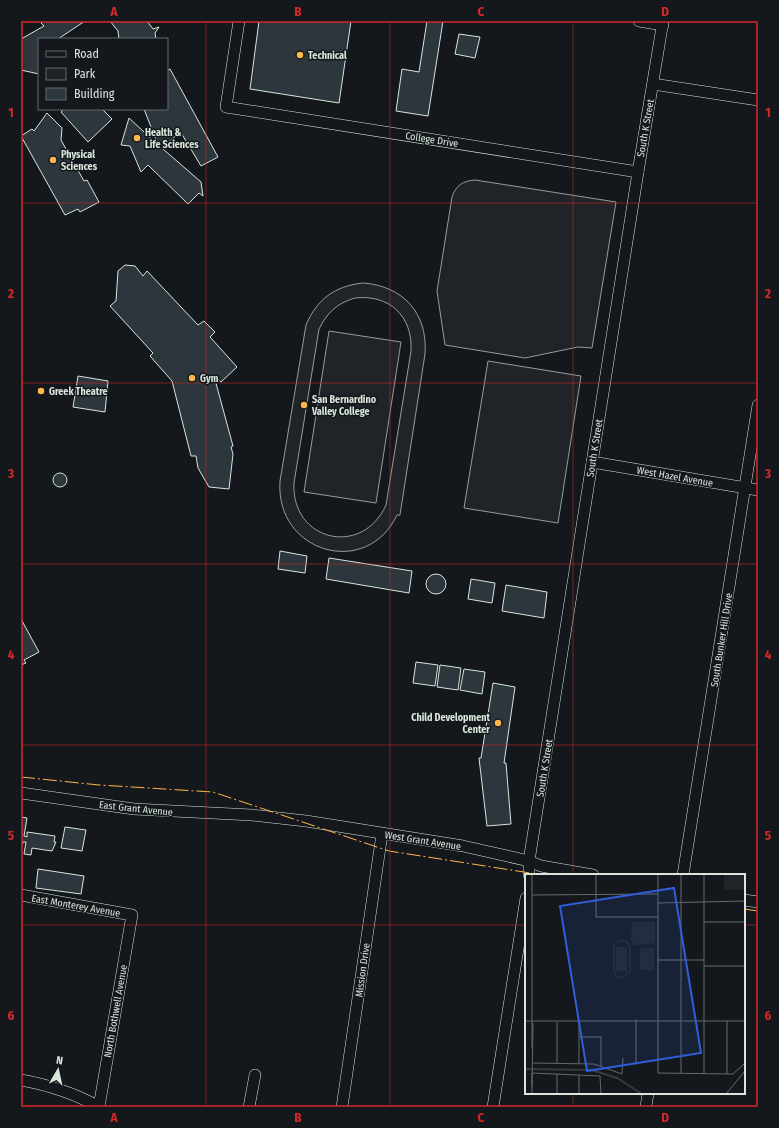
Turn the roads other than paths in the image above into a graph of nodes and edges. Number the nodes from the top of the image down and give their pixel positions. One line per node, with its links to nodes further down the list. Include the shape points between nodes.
1 (239, 21): 6 (street, College Drive, via 226,107)
2 (639, 21): 3 (street)
3 (663, 23): 4 (street, South K Street)
4 (653, 84): 5 (street); 6 (street, South K Street)
5 (758, 100)
6 (638, 172): 8 (street, South K Street)
7 (758, 405): 9 (street, South Bunker Hill Drive)
8 (592, 462): 9 (street, West Hazel Avenue); 14 (street, South K Street)
9 (745, 488): 10 (street, West Hazel Avenue); 17 (street, South Bunker Hill Drive)
10 (758, 490)
11 (21, 793): 12 (street, East Grant Avenue, via 134,809)
12 (252, 815): 13 (street, West Grant Avenue)
13 (382, 834): 14 (street, West Grant Avenue, via 463,846); 28 (street, Mission Drive)
14 (529, 861): 15 (street, South K Street); 16 (street, West Grant Avenue, via 541,866)
15 (530, 874)
16 (587, 874)
17 (683, 874)
18 (21, 896): 22 (street, East Monterey Avenue)
19 (745, 900): 20 (street)
20 (758, 902)
21 (525, 904): 29 (street)
22 (132, 915): 26 (street, North Bothwell Avenue)
23 (255, 1075): 27 (street)
24 (21, 1080): 26 (street, via 56,1087)
25 (648, 1094): 30 (street)
26 (99, 1107)
27 (250, 1107)
28 (342, 1107)
29 (493, 1107)
30 (646, 1107)

